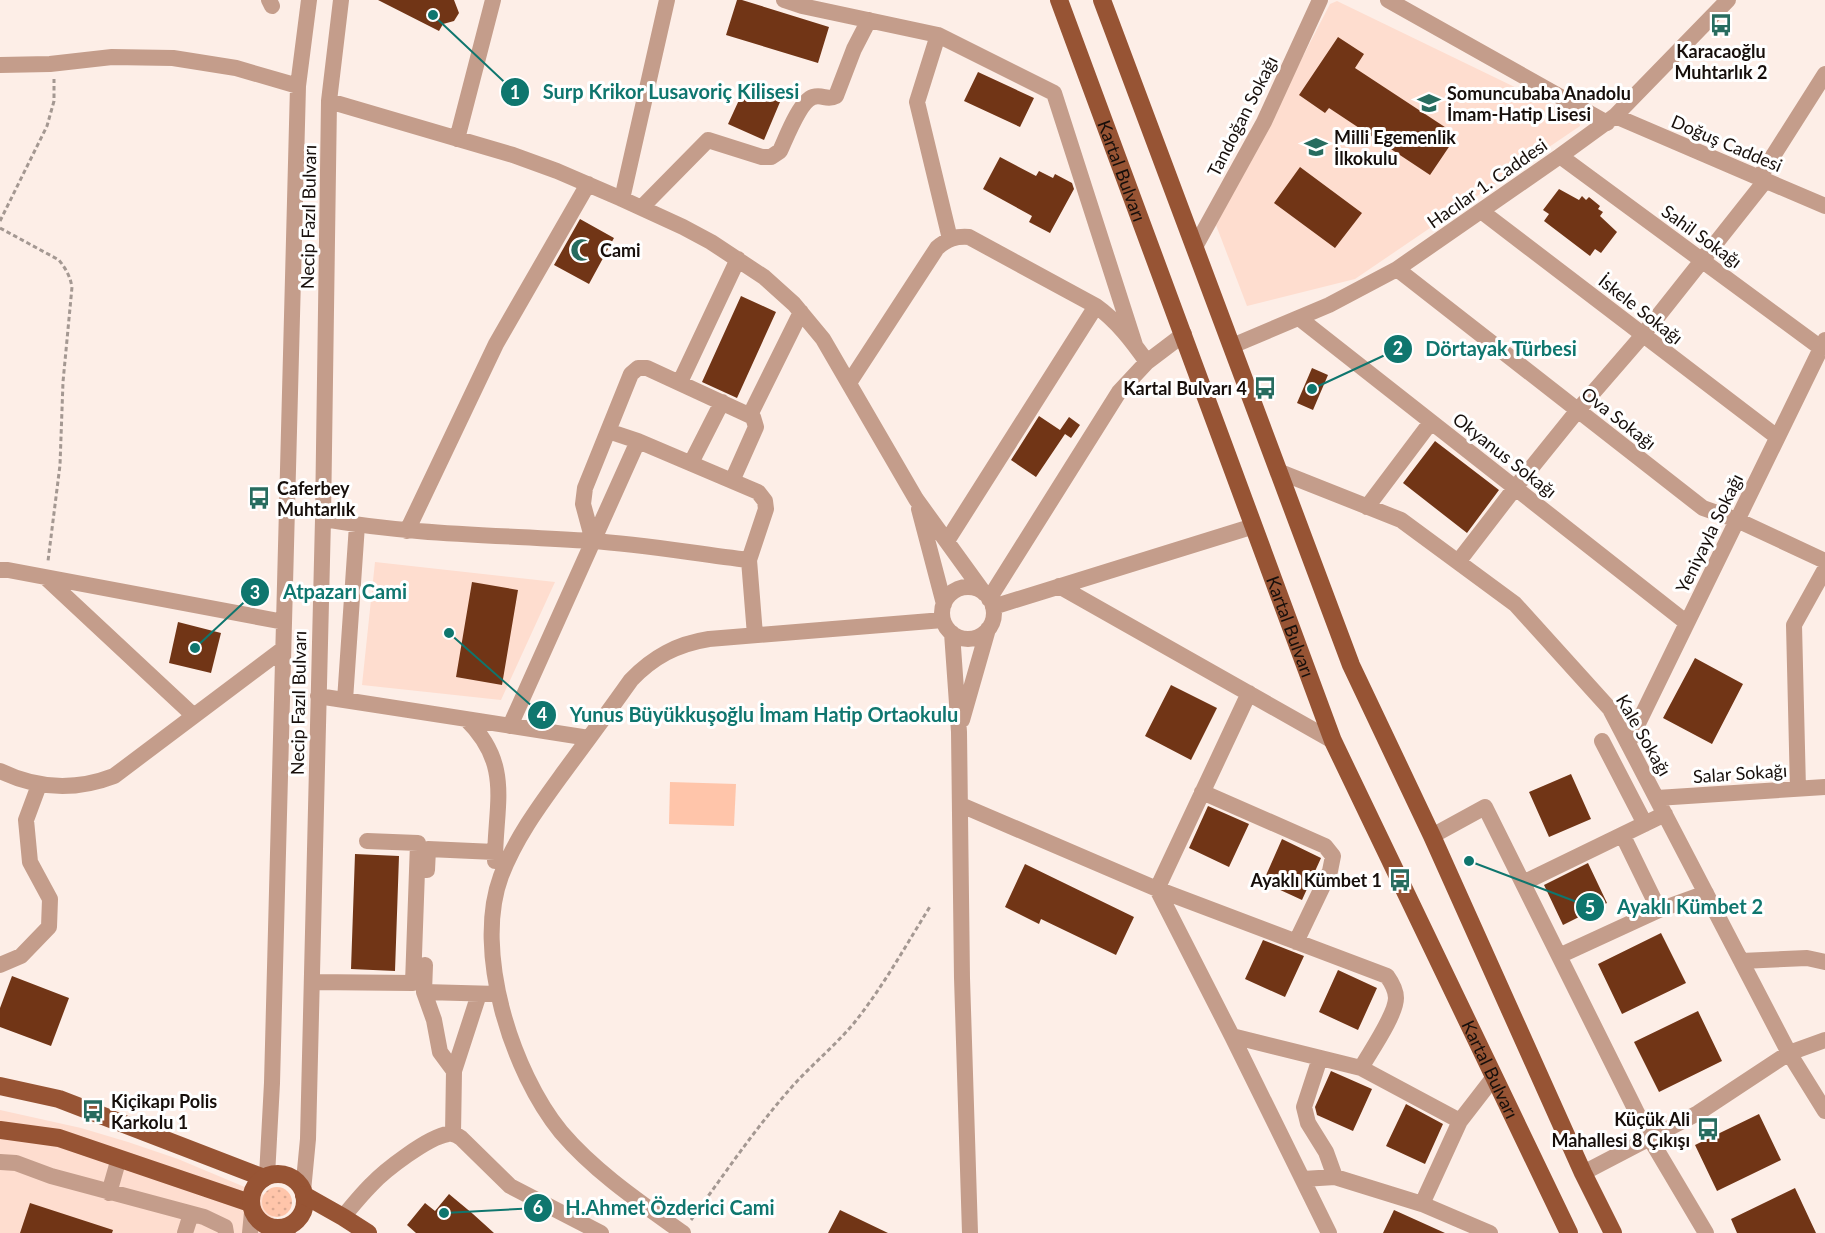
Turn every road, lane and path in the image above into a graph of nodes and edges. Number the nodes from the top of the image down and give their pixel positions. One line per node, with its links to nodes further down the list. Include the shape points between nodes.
1 (309, 0): 16 (street, Necip Fazıl Bulvarı)
2 (341, 0): 17 (street, Necip Fazıl Bulvarı)
3 (493, 0): 19 (street)
4 (667, 0): 23 (street)
5 (784, 0): 11 (street)
6 (1059, 0): 37 (main road, Kartal Bulvarı)
7 (1102, 0): 30 (main road)
8 (1320, 0): 30 (street, Tandoğan Sokağı, via 1264,122)
9 (1388, 0): 18 (street, Doğuş Caddesi)
10 (1728, 0): 18 (street, Hacılar 1. Caddesi)
11 (869, 20): 12 (street); 25 (street, via 836,96 808,99 780,151 762,157 708,140)
12 (938, 35): 29 (street, via 917,102); 39 (street, via 1054,93)
13 (0, 64): 14 (street)
14 (50, 64): 16 (street, via 112,57 173,58 236,68); 27 (path, via 55,88 52,114)
15 (1825, 74): 21 (street)
16 (298, 86): 74 (street, Necip Fazıl Bulvarı)
17 (330, 101): 19 (street); 58 (street, Necip Fazıl Bulvarı)
18 (1610, 119): 20 (street, Hacılar 1. Caddesi); 21 (street, Doğuş Caddesi)
19 (458, 139): 22 (street)
20 (1560, 156): 26 (street, Hacılar 1. Caddesi); 32 (street, Sahil Sokağı)
21 (1762, 179): 24 (street, Doğuş Caddesi); 32 (street)
22 (588, 184): 23 (street); 62 (street, via 496,344)
23 (622, 199): 25 (street)
24 (1825, 206)
25 (642, 207): 31 (street)
26 (1482, 211): 33 (street, Hacılar 1. Caddesi); 38 (street, İskele Sokağı)
27 (0, 221)
28 (0, 228): 70 (path, via 59,260 71,281 57,502)
29 (950, 239): 34 (street, via 969,237); 44 (street, via 933,255)
30 (1195, 247): 40 (main road)
31 (738, 259): 35 (street, via 772,283); 43 (street)
32 (1702, 261): 38 (street); 41 (street, Sahil Sokağı)
33 (1397, 269): 36 (street, Hacılar 1. Caddesi); 46 (street, Ova Sokağı)
34 (1096, 306): 39 (street); 64 (street)
35 (801, 312): 44 (street, via 823,339); 47 (street)
36 (1299, 318): 40 (street, Hacılar 1. Caddesi); 48 (street, Okyanus Sokağı)
37 (1184, 334): 42 (street); 61 (main road, Kartal Bulvarı)
38 (1643, 335): 46 (street); 50 (street, İskele Sokağı)
39 (1135, 345): 42 (street)
40 (1232, 346): 53 (main road)
41 (1822, 351): 50 (street, Yeniyayla Sokağı)
42 (1147, 362): 72 (street, via 1108,407)
43 (680, 382): 45 (street); 49 (street, via 647,368 634,370)
44 (849, 383): 56 (street)
45 (722, 402): 47 (street); 52 (street)
46 (1578, 410): 55 (street); 59 (street, Ova Sokağı, via 1703,508)
47 (750, 415): 54 (street, via 756,427)
48 (1431, 422): 55 (street, Okyanus Sokağı); 57 (street)
49 (608, 432): 51 (street); 63 (street, via 585,488 583,504)
50 (1777, 437): 59 (street, Yeniyayla Sokağı)
51 (638, 441): 52 (street); 63 (street)
52 (691, 464): 54 (street)
53 (1280, 471): 57 (street, Kale Sokağı); 99 (main road, via 1351,664)
54 (732, 481): 65 (street, via 758,492 765,501 766,509)
55 (1515, 488): 67 (street); 75 (street, Okyanus Sokağı)
56 (916, 499): 64 (street); 73 (street)
57 (1368, 507): 67 (street, Kale Sokağı, via 1401,520)
58 (323, 519): 60 (street); 80 (street, Necip Fazıl Bulvarı)
59 (1737, 520): 66 (street, Ova Sokağı); 75 (street, Yeniyayla Sokağı)
60 (357, 525): 62 (street); 81 (street)
61 (1254, 526): 71 (street); 87 (main road, Kartal Bulvarı)
62 (407, 531): 63 (street)
63 (593, 541): 65 (street); 84 (street)
64 (947, 541): 72 (street)
65 (749, 560): 77 (street)
66 (1825, 561)
67 (1458, 562): 89 (street, Kale Sokağı, via 1515,604 1610,709)
68 (1825, 569): 93 (street, via 1794,625)
69 (0, 570): 70 (street)
70 (45, 577): 74 (street); 82 (street)
71 (1059, 586): 72 (street); 79 (street)
72 (989, 600): 73 (street, via 977,589 961,588 948,597); 76 (street, via 994,615)
73 (946, 619): 76 (street, via 959,637 967,639); 77 (street); 85 (street)
74 (284, 622): 78 (street, Necip Fazıl Bulvarı)
75 (1687, 623): 89 (street, Yeniyayla Sokağı)
76 (988, 629): 85 (street)
77 (755, 635): 86 (street, via 696,641 660,655 631,680)
78 (284, 649): 82 (street); 134 (street, Necip Fazıl Bulvarı)
79 (1250, 693): 87 (street); 94 (street)
80 (318, 696): 81 (street); 114 (street, Necip Fazıl Bulvarı)
81 (345, 700): 83 (street)
82 (194, 716): 91 (street, via 114,776 72,787)
83 (465, 719): 84 (street); 102 (street, via 484,740 497,773)
84 (510, 726): 86 (street)
85 (959, 732): 96 (street)
86 (589, 738): 104 (street, via 526,826)
87 (1333, 741): 124 (main road, Kartal Bulvarı)
88 (1602, 741): 98 (street)
89 (1628, 744): 95 (street, Kale Sokağı)
90 (0, 771): 91 (street)
91 (39, 785): 113 (street, via 26,820 30,862 50,899 49,927 21,956)
92 (1825, 787): 93 (street, Salar Sokağı)
93 (1798, 789): 95 (street, Salar Sokağı)
94 (1202, 792): 105 (street); 109 (street, via 1325,846 1333,856 1330,871)
95 (1657, 798): 97 (street, Kale Sokağı)
96 (961, 806): 105 (street); 150 (street)
97 (1665, 814): 98 (street); 106 (street, Kale Sokağı)
98 (1646, 824): 100 (street)
99 (1432, 836): 103 (street, via 1485,807); 133 (main road)
100 (1623, 836): 103 (street); 108 (street)
101 (368, 841): 114 (street, via 418,843 413,983)
102 (495, 852): 104 (street); 115 (street, via 428,849)
103 (1523, 883): 110 (street)
104 (497, 889): 117 (street, via 491,939)
105 (1156, 889): 109 (street); 118 (street)
106 (1706, 893): 108 (street); 111 (street, Kale Sokağı)
107 (931, 905): 149 (path, via 854,1023 791,1087)
108 (1659, 910): 110 (street)
109 (1296, 942): 122 (street, via 1387,976 1392,983 1395,1007)
110 (1559, 956): 130 (street)
111 (1741, 961): 112 (street, via 1808,958); 120 (street, Kale Sokağı)
112 (1825, 962)
113 (0, 965)
114 (312, 982): 138 (street, Necip Fazıl Bulvarı)
115 (424, 992): 116 (street); 123 (street, via 440,1052)
116 (479, 994): 117 (street); 123 (street)
117 (498, 994): 149 (street, via 522,1068 561,1131 592,1163)
118 (1232, 1036): 121 (street); 136 (street)
119 (1825, 1040): 120 (street)
120 (1789, 1053): 126 (street, Kale Sokağı); 130 (street, via 1698,1113)
121 (1320, 1058): 122 (street); 135 (street, via 1304,1107)
122 (1361, 1068): 127 (street)
123 (454, 1071): 129 (street)
124 (1494, 1077): 127 (street); 153 (main road, Kartal Bulvarı)
125 (0, 1086): 134 (main road, via 59,1099)
126 (1825, 1111)
127 (1460, 1121): 139 (street)
128 (0, 1130): 131 (main road, via 59,1138)
129 (453, 1134): 142 (street, via 424,1145 389,1168); 148 (street, via 510,1186)
130 (1650, 1137): 133 (street); 155 (street)
131 (119, 1158): 137 (street); 140 (main road)
132 (0, 1162): 137 (street, via 16,1163)
133 (1583, 1173): 154 (main road)
134 (266, 1177): 138 (main road, via 284,1174 299,1184); 140 (main road, via 254,1187)
135 (1335, 1177): 136 (street); 139 (street)
136 (1303, 1179): 151 (street)
137 (109, 1193): 141 (street)
138 (304, 1193): 142 (main road); 143 (main road, via 304,1208)
139 (1422, 1204): 152 (street)
140 (251, 1207): 143 (main road, via 263,1225); 146 (street)
141 (191, 1214): 144 (street); 145 (street, via 225,1227)
142 (343, 1217): 147 (main road)
143 (294, 1229)
144 (185, 1233)
145 (226, 1233)
146 (250, 1233)
147 (368, 1233)
148 (601, 1233)
149 (682, 1233)
150 (970, 1233)
151 (1329, 1233)
152 (1490, 1233)
153 (1569, 1233)
154 (1612, 1233)
155 (1706, 1233)

